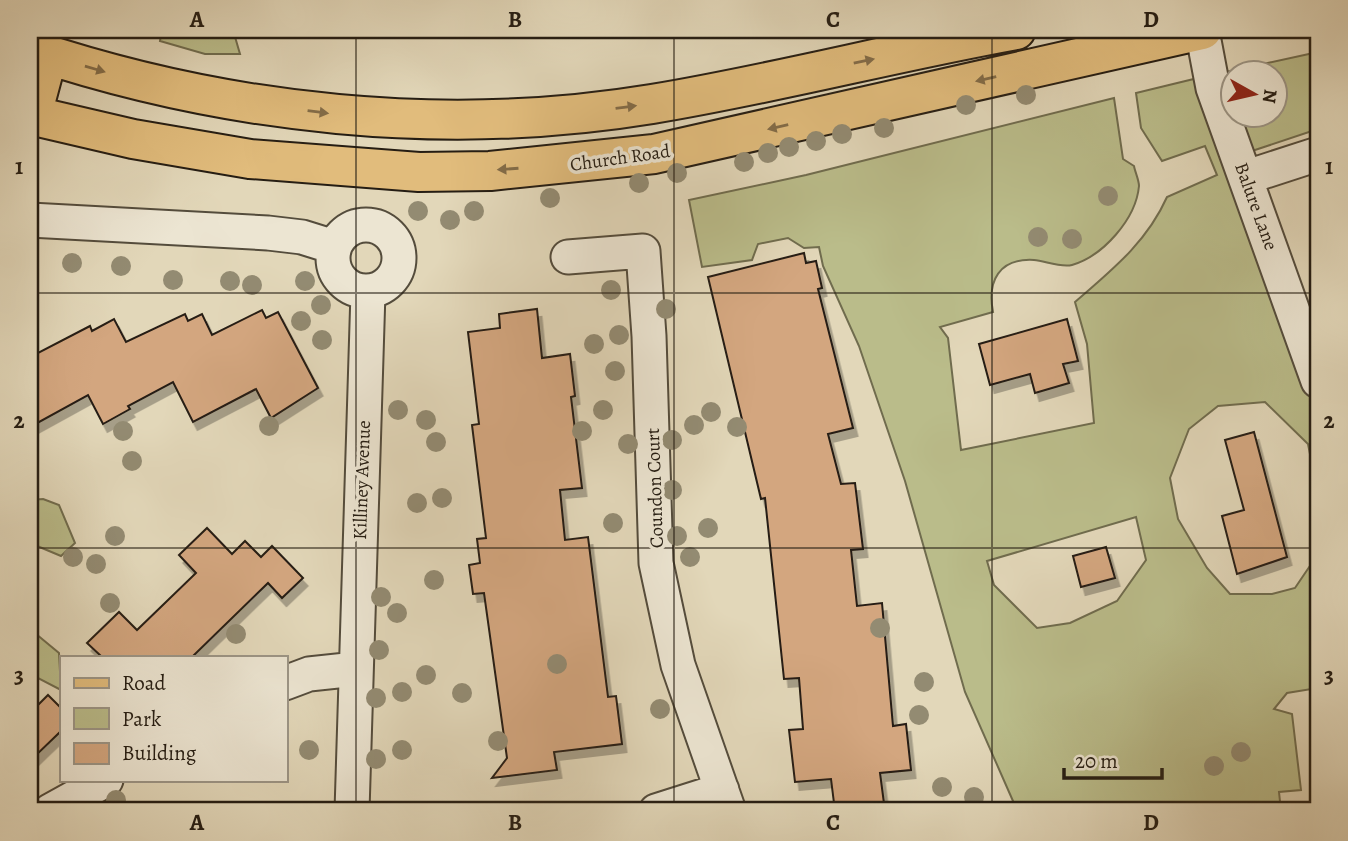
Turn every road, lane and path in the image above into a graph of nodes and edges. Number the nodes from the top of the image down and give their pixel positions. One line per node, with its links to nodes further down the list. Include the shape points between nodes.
1 (1016, 30): 3 (main road, one-way to 1, via 145,83 257,104 348,116 491,119 650,104)
2 (1202, 30): 4 (main road, Church Road, one-way to 4, via 709,143 546,167 419,172 250,159); 6 (street, Balure Lane, via 1213,89)
3 (39, 52): 4 (main road)
4 (31, 115)
5 (1318, 154): 6 (street)
6 (1247, 177): 11 (street, Balure Lane)
7 (30, 220): 8 (street, via 268,233)
8 (334, 247): 10 (street, via 332,260 339,280); 10 (street, via 344,232 363,225 384,230 391,237 399,256 394,276)
9 (568, 257): 15 (street, Coundon Court, via 643,251 656,563 678,665)
10 (368, 292): 12 (street, Killiney Avenue)
11 (1318, 381)
12 (356, 669): 13 (street, via 309,674); 17 (street, Killiney Avenue)
13 (287, 682)
14 (102, 782): 16 (street)
15 (726, 801): 18 (street, Coundon Court)
16 (50, 811)
17 (352, 811)
18 (656, 811)

